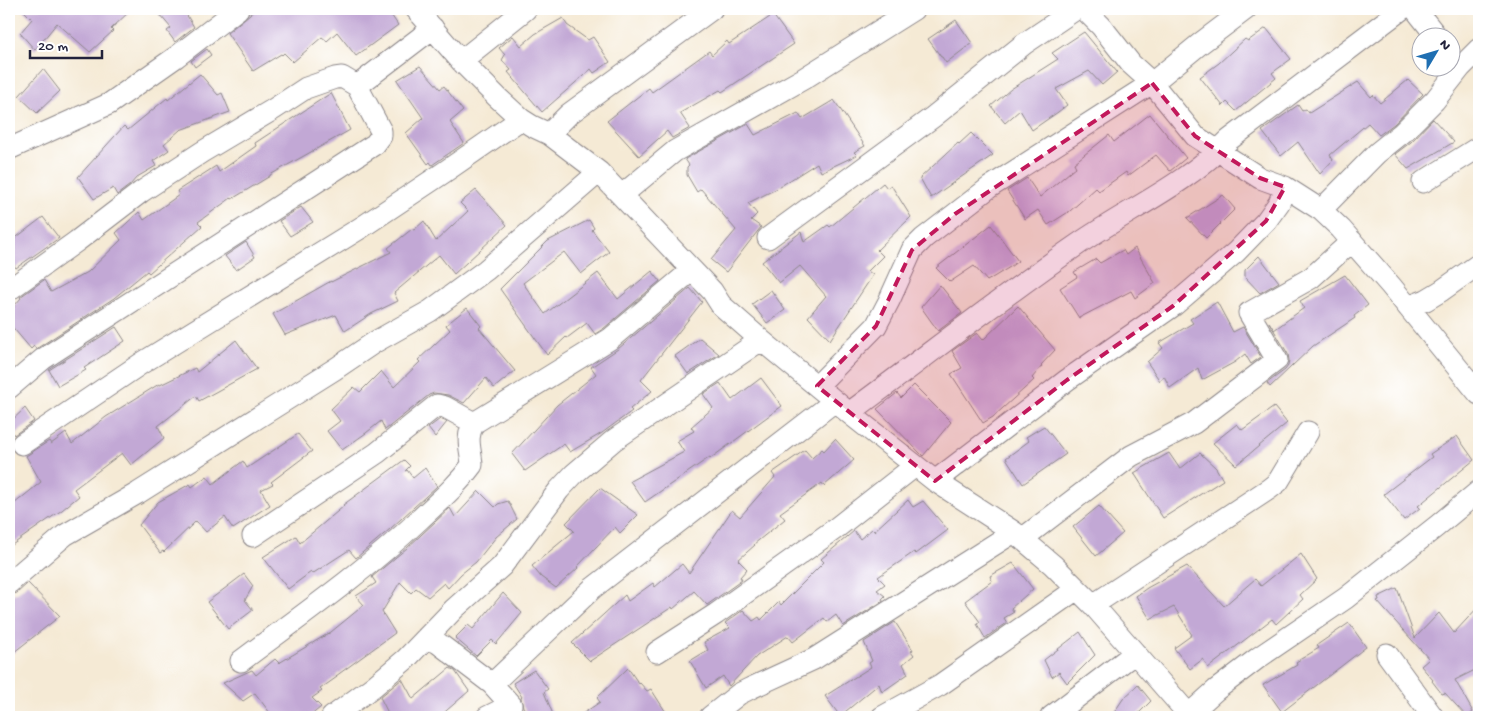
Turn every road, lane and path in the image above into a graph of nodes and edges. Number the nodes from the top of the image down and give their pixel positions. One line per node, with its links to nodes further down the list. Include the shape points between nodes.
1 (238, 9): 22 (street, via 109,104)
2 (416, 9): 11 (street)
3 (526, 9): 15 (street)
4 (712, 9): 20 (street, via 568,114)
5 (914, 9): 27 (street, via 803,79 675,151)
6 (1076, 9): 29 (street, via 1024,44 933,117)
7 (1084, 9): 17 (street, via 1131,64)
8 (1246, 9): 17 (street)
9 (1402, 9): 23 (street)
10 (1415, 9): 12 (street)
11 (433, 28): 15 (street); 18 (street)
12 (1430, 28)
13 (1479, 49): 14 (street)
14 (1460, 58)
15 (461, 61): 19 (street)
16 (1447, 78): 28 (street, via 1435,100)
17 (1152, 83): 23 (street, via 1195,136); 36 (street, via 990,187 924,238 912,250 876,326)
18 (357, 86): 33 (street, via 342,77 306,88 141,192); 37 (street, via 381,131 375,144 43,359)
19 (521, 118): 20 (street); 42 (street, via 362,227 142,363)
20 (549, 134): 24 (street)
21 (1479, 146): 25 (street)
22 (9, 149)
23 (1218, 150): 26 (street, via 1260,178); 39 (street, via 1177,182 1078,244)
24 (599, 172): 27 (street); 48 (street, via 486,270 430,311 65,535)
25 (1423, 182)
26 (1285, 188): 28 (street); 44 (street, via 1266,221 1236,252 1173,306 1067,380)
27 (622, 195): 32 (street)
28 (1321, 210): 30 (street)
29 (768, 238)
30 (1352, 241): 34 (street); 46 (street, via 1311,278 1249,313 1277,360 1194,423 1131,456)
31 (1479, 264): 34 (street, via 1441,291)
32 (692, 270): 35 (street, via 721,305); 40 (street, via 610,339)
33 (9, 290)
34 (1408, 307): 38 (street)
35 (761, 340): 36 (street); 51 (street, via 614,440 574,474 502,566)
36 (817, 386): 39 (street)
37 (9, 388)
38 (1479, 394)
39 (842, 407): 43 (street); 56 (street, via 593,588)
40 (474, 423): 47 (street, via 437,405 377,453); 55 (street, via 468,441 472,465 459,482 360,572)
41 (1308, 432): 50 (street, via 1278,482)
42 (22, 444)
43 (915, 466): 44 (street); 52 (street, via 827,535)
44 (935, 481): 46 (street)
45 (1479, 491): 63 (street, via 1346,598 1216,690)
46 (1018, 535): 49 (street); 60 (street, via 814,659 751,688)
47 (253, 536)
48 (9, 583)
49 (1077, 590): 50 (street); 61 (street, via 940,685)
50 (1093, 605): 53 (street)
51 (427, 637): 56 (street); 58 (street, via 374,686)
52 (657, 652)
53 (1135, 653): 62 (street); 63 (street)
54 (1387, 654): 64 (street)
55 (241, 661)
56 (492, 684): 57 (street)
57 (514, 711): 59 (street)
58 (332, 717)
59 (487, 717)
60 (710, 717)
61 (882, 717)
62 (1051, 717)
63 (1190, 717)
64 (1433, 717)

